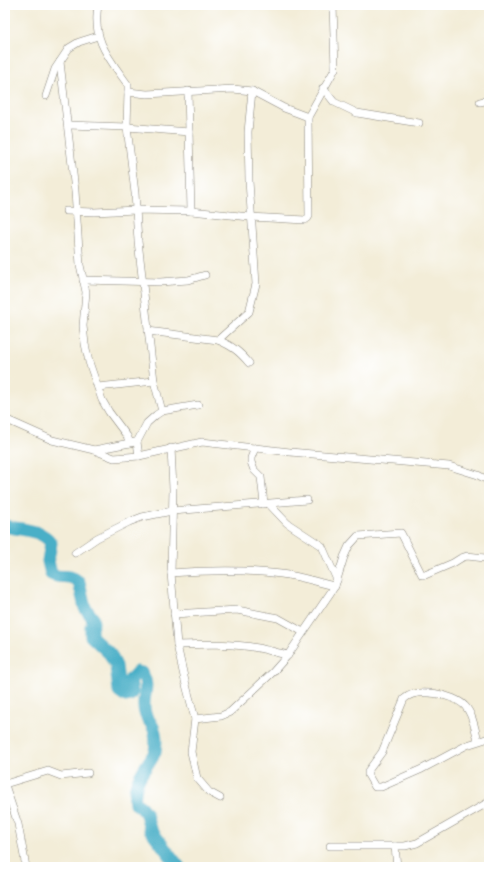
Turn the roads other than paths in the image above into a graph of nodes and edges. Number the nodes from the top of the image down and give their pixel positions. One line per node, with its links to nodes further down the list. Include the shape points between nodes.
1 (98, 5): 3 (street)
2 (333, 5): 5 (street, via 334,69)
3 (98, 36): 4 (street, via 69,48); 8 (street, via 103,49 128,85)
4 (60, 62): 9 (street); 14 (street)
5 (323, 88): 12 (street); 13 (street, via 334,102 356,113)
6 (188, 91): 7 (street); 8 (street, via 147,94); 16 (street)
7 (252, 91): 12 (street); 21 (street, via 248,132)
8 (128, 92): 15 (street)
9 (46, 96)
10 (489, 100): 11 (street)
11 (480, 102)
12 (308, 117): 21 (street, via 308,218 305,220)
13 (419, 123)
14 (68, 126): 15 (street); 20 (street)
15 (127, 127): 16 (street); 17 (street)
16 (189, 132): 19 (street)
17 (136, 210): 19 (street); 20 (street); 24 (street)
18 (66, 211): 20 (street)
19 (191, 211): 21 (street)
20 (76, 212): 23 (street)
21 (250, 217): 26 (street, via 256,284 253,298 249,312)
22 (205, 275): 24 (street, via 188,280)
23 (83, 280): 24 (street); 29 (street, via 86,300 83,326 85,344)
24 (142, 282): 25 (street)
25 (148, 331): 26 (street); 28 (street)
26 (218, 340): 27 (street, via 238,351)
27 (249, 363)
28 (154, 381): 29 (street); 31 (street)
29 (98, 387): 33 (street, via 109,412)
30 (198, 405): 31 (street)
31 (162, 411): 33 (street, via 147,423)
32 (5, 419): 36 (street, via 52,440)
33 (133, 443): 36 (street); 37 (street)
34 (171, 448): 35 (street, via 202,442); 37 (street); 41 (street)
35 (255, 448): 38 (street, via 449,466); 40 (street, via 251,462 260,477)
36 (94, 450): 37 (street, via 114,458)
37 (139, 456)
38 (489, 481)
39 (307, 500): 40 (street)
40 (266, 504): 41 (street); 45 (street, via 287,523 322,546)
41 (172, 511): 42 (street, via 129,522 97,538); 44 (street)
42 (75, 553)
43 (489, 557): 45 (street, via 467,556 422,575 401,532 361,536 349,546)
44 (171, 573): 45 (street, via 243,570); 46 (street)
45 (336, 583): 47 (street)
46 (174, 614): 47 (street, via 237,610 278,618); 48 (street)
47 (303, 632): 49 (street)
48 (177, 645): 49 (street, via 232,645); 50 (street)
49 (288, 656): 50 (street, via 230,712 221,716)
50 (195, 719): 55 (street, via 191,752 197,778 209,792)
51 (489, 738): 52 (street)
52 (478, 740): 52 (street, via 381,787 375,787 368,775 368,771 382,752 404,698 411,694 445,695 460,702 467,708)
53 (88, 773): 54 (street, via 61,776 48,771)
54 (5, 784): 59 (street, via 18,824)
55 (220, 798)
56 (489, 802): 58 (street, via 417,843)
57 (330, 846): 58 (street)
58 (395, 846): 60 (street)
59 (26, 867)
60 (397, 867)

